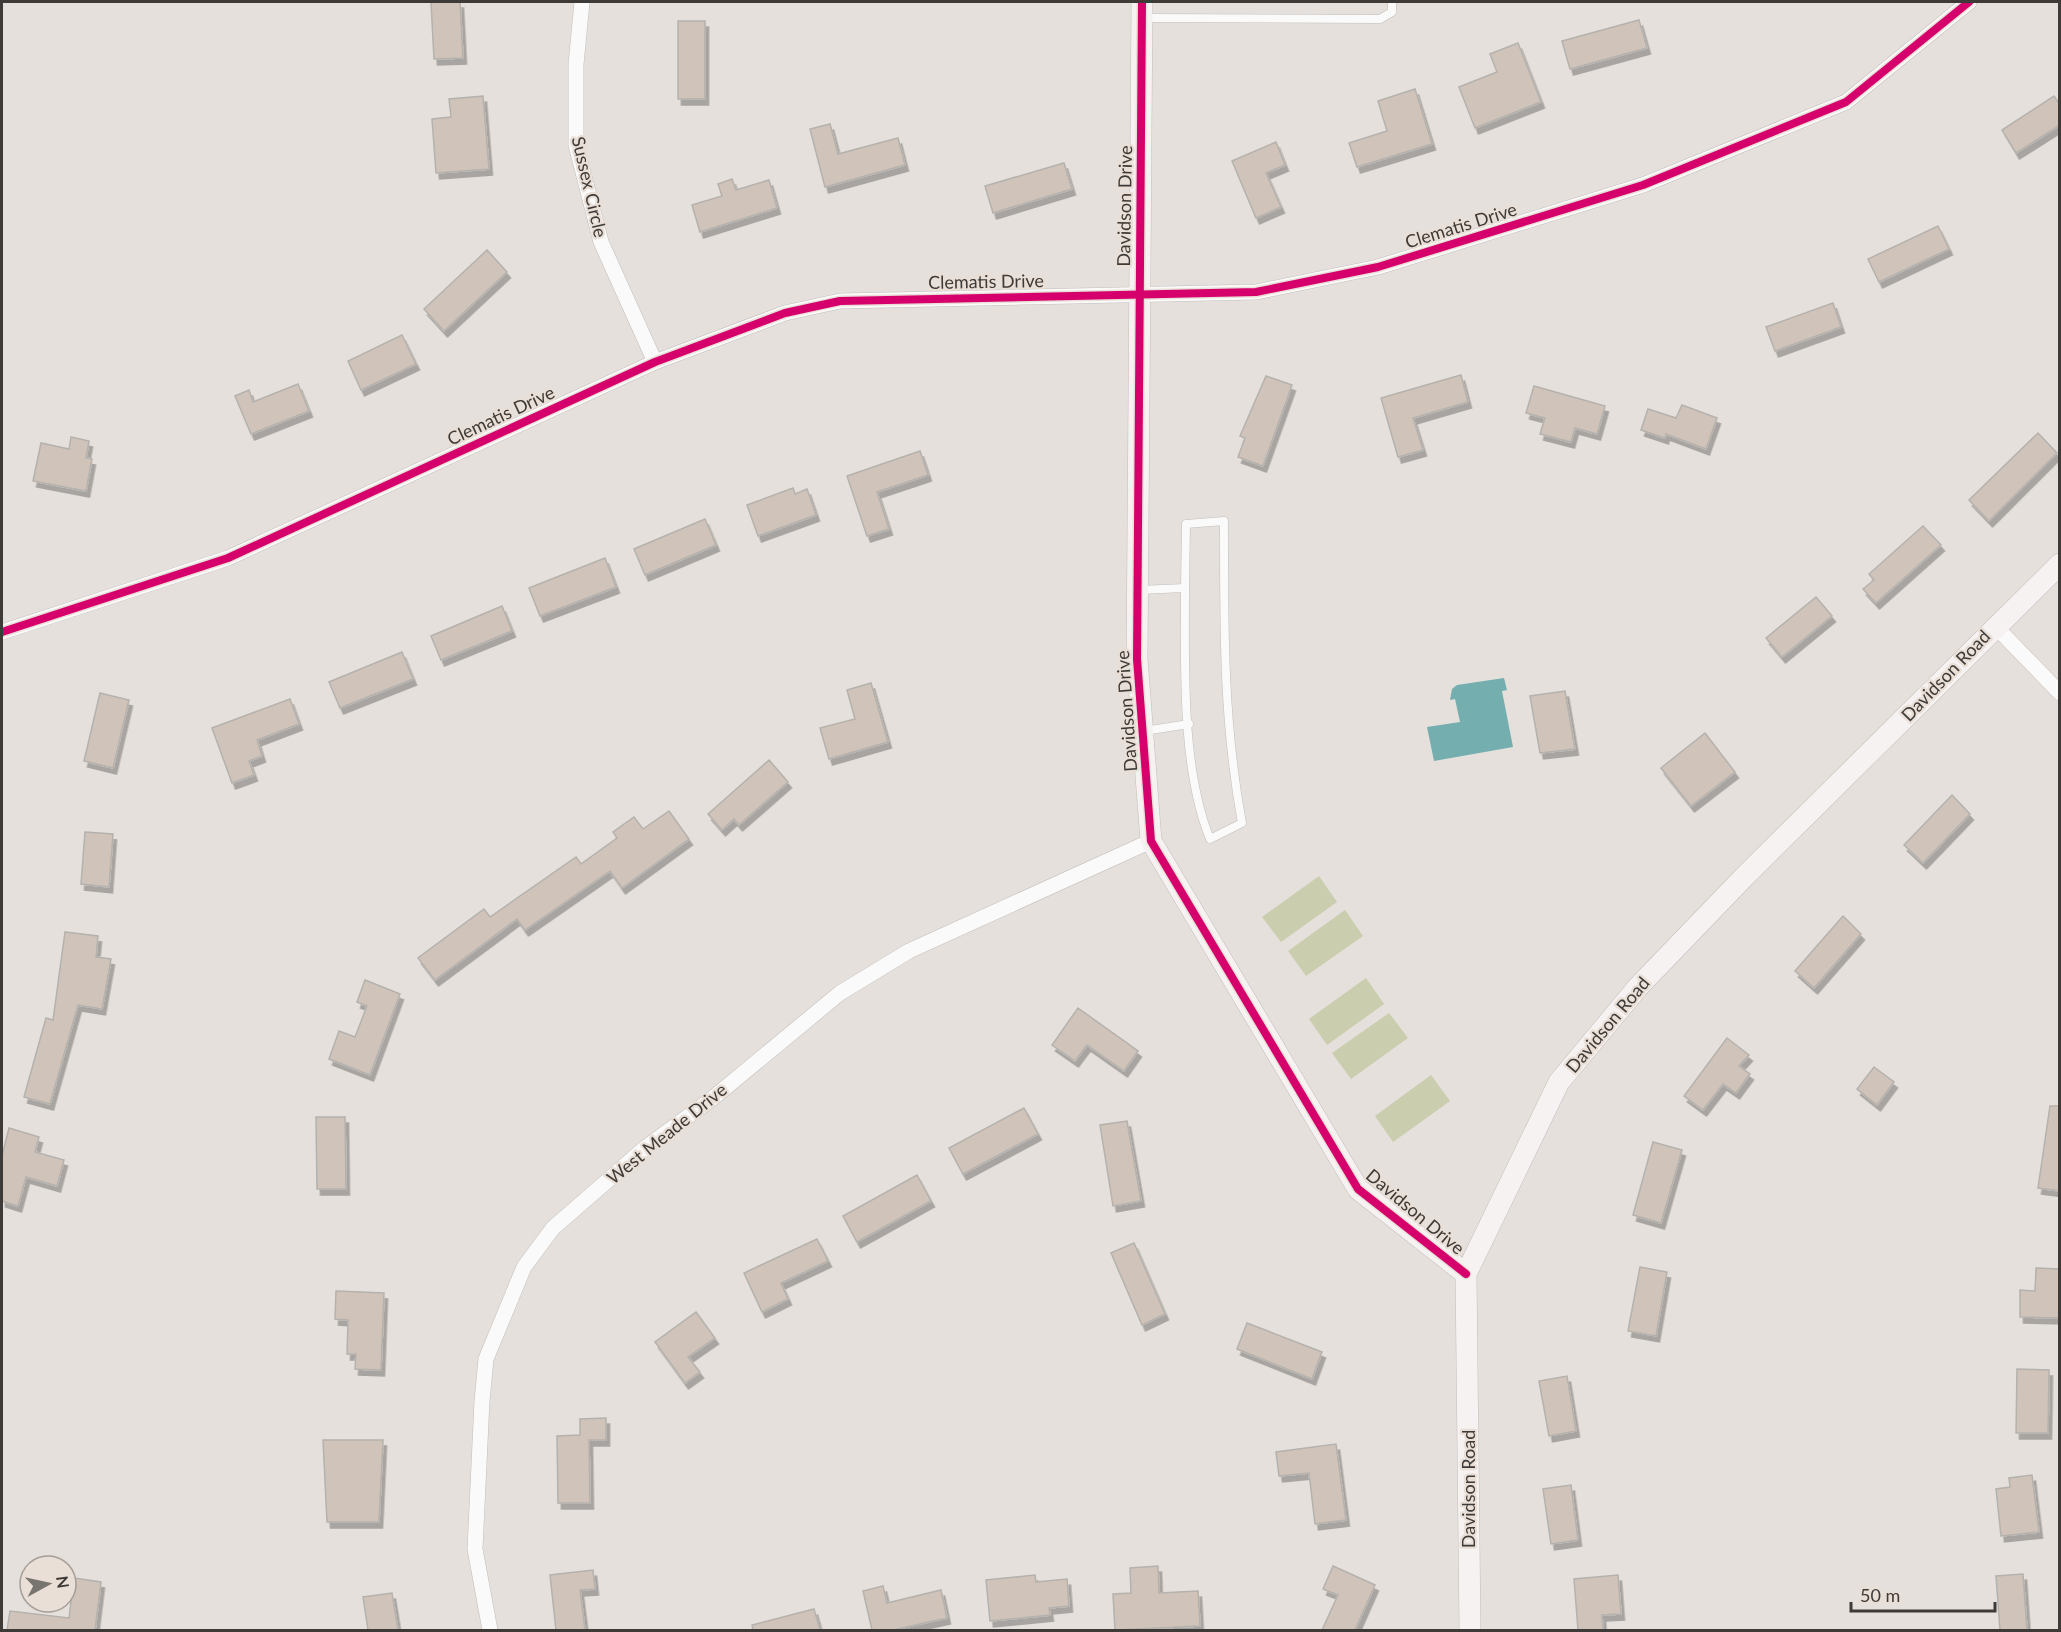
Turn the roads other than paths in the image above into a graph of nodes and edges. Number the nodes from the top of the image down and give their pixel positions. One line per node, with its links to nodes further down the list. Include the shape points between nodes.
1 (582, 2): 6 (street, Sussex Circle, via 576,64 576,145 601,242)
2 (1392, 2): 4 (lane, via 1392,12 1380,19)
3 (1969, 2): 5 (street, Clematis Drive, via 1846,102 1643,185 1358,272 1256,292)
4 (1142, 10): 5 (street, Davidson Drive)
5 (1139, 294): 6 (street, Clematis Drive, via 840,301 785,313); 9 (street, Davidson Drive)
6 (656, 362): 11 (street, Clematis Drive, via 228,558)
7 (2060, 564): 10 (street, Davidson Road)
8 (1185, 588): 9 (lane); 13 (lane); 13 (lane, via 1186,524 1224,521 1227,713 1242,823 1210,839 1201,816)
9 (1138, 590): 14 (street, Davidson Drive, via 1137,659)
10 (1995, 626): 12 (street); 16 (street, Davidson Road, via 1638,987 1559,1082)
11 (2, 632)
12 (2060, 693)
13 (1189, 724): 14 (lane)
14 (1143, 731): 15 (street, Davidson Drive)
15 (1151, 841): 16 (street, Davidson Drive, via 1358,1189); 17 (street, West Meade Drive, via 909,951 840,993 713,1098 645,1148 553,1228 524,1267 486,1359 475,1549)
16 (1466, 1274): 18 (street, Davidson Road)
17 (490, 1630)
18 (1470, 1630)

